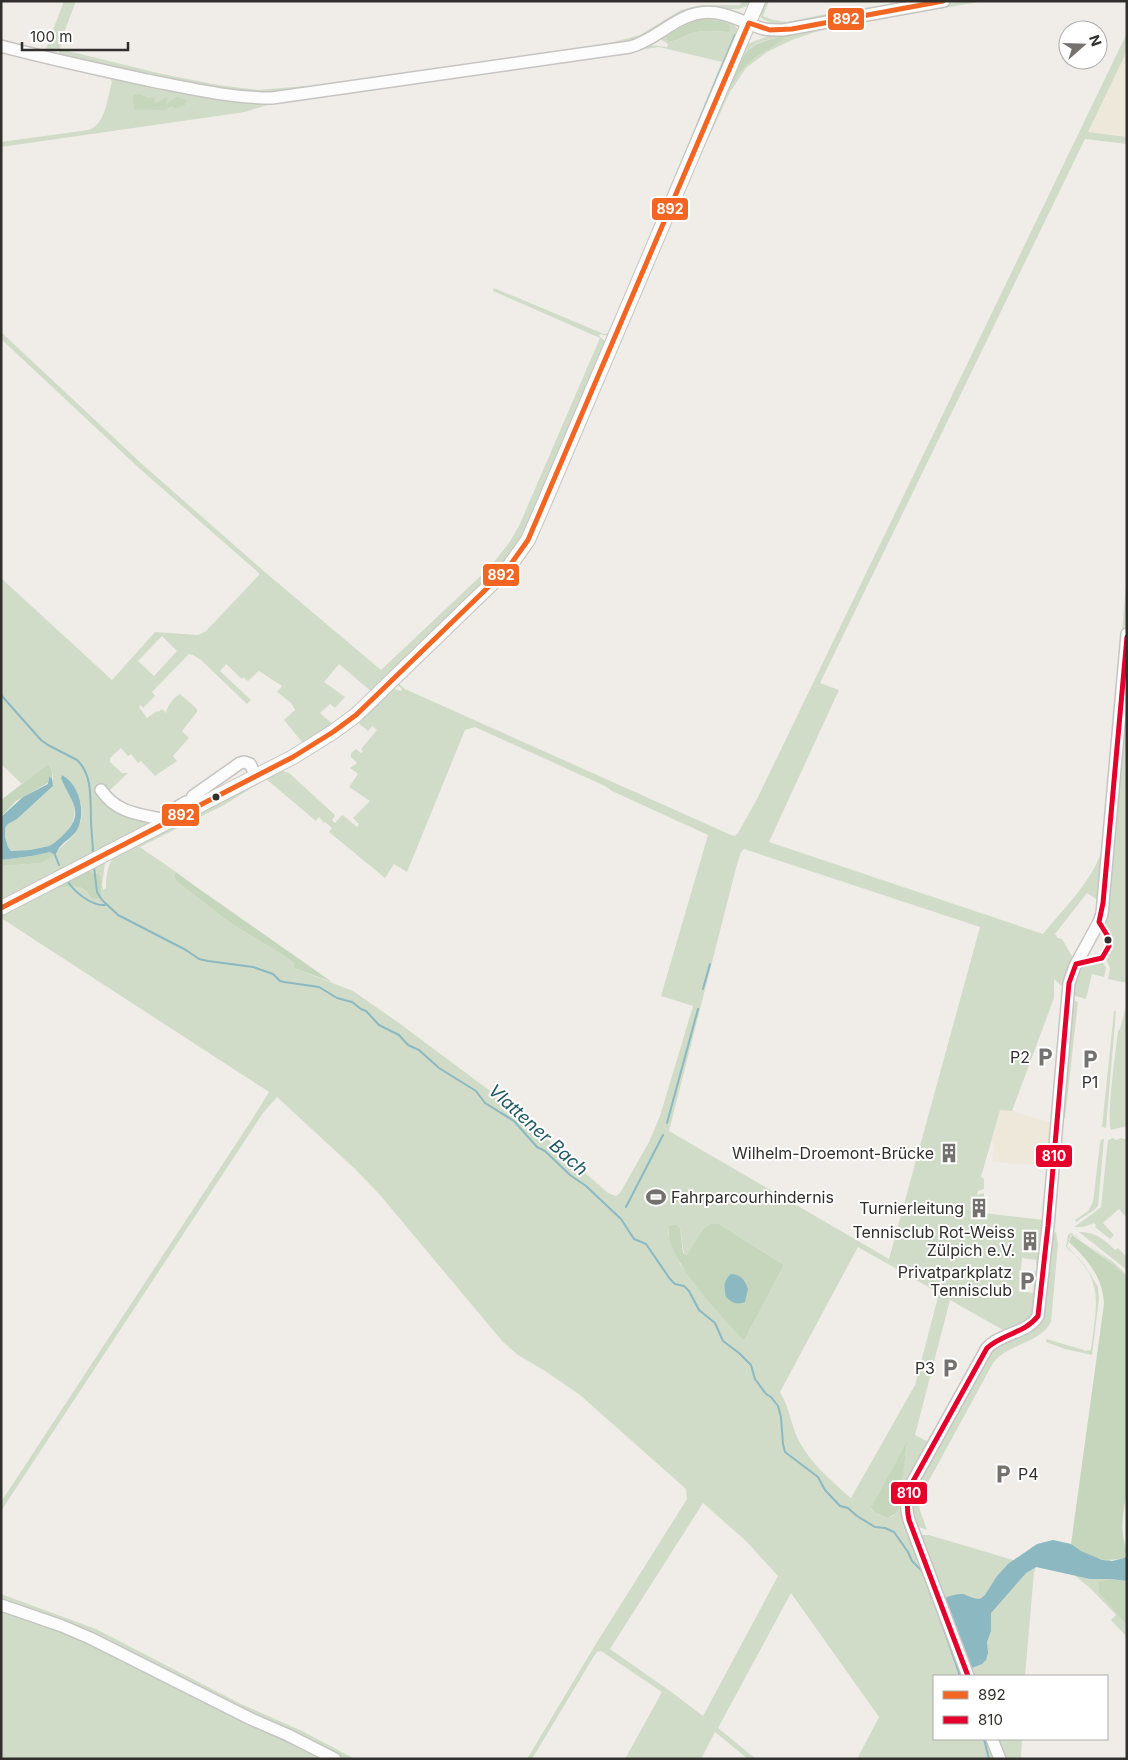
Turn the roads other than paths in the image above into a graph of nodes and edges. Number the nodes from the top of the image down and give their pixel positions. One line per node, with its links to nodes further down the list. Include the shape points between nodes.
1 (758, 1): 3 (main road)
2 (944, 1): 3 (street, via 792,29 770,30)
3 (749, 23): 4 (street, via 724,14 700,13 630,47 272,98 214,94); 6 (main road, via 545,502 521,551 499,577 352,718 304,751)
4 (1, 46)
5 (1127, 634): 12 (street, via 1102,908 1099,922 1069,983 1038,1316 1029,1326 993,1342 984,1353 910,1488 906,1504 912,1529)
6 (256, 776): 8 (main road); 8 (street, via 250,764 240,763 193,796)
7 (100, 790): 9 (street, via 120,808)
8 (194, 806): 9 (main road)
9 (170, 821): 10 (main road)
10 (1, 908)
11 (1, 1605): 14 (street, via 90,1638)
12 (968, 1675)
13 (992, 1740): 15 (street)
14 (335, 1759)
15 (1000, 1759)

